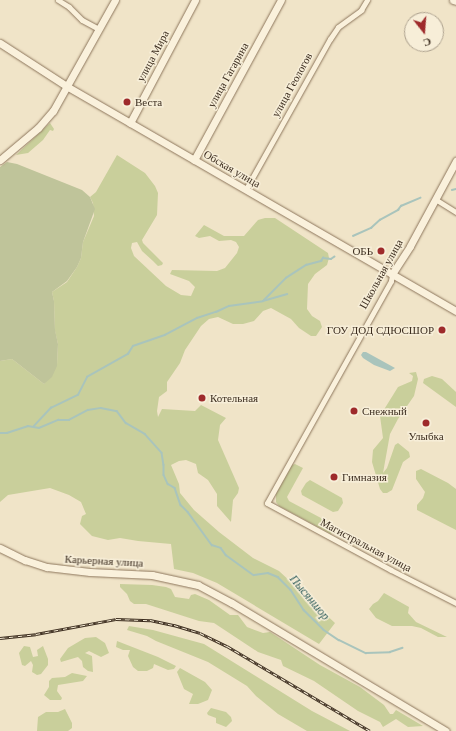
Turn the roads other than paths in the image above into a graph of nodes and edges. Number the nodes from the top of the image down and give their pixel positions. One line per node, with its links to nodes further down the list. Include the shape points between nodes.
1 (58, 0): 8 (street, via 82,20)
2 (115, 0): 8 (street)
3 (195, 0): 11 (street, улица Мира)
4 (281, 0): 13 (street, улица Гагарина)
5 (367, 0): 15 (street, улица Геологов, via 361,10 338,26)
6 (453, 0): 7 (street)
7 (456, 2)
8 (99, 29): 10 (street)
9 (0, 43): 10 (street, Обская улица)
10 (68, 87): 11 (street, Обская улица); 12 (street, via 46,120)
11 (130, 123): 13 (street, Обская улица)
12 (0, 160)
13 (194, 160): 15 (street, Обская улица)
14 (456, 161): 16 (street, Школьная улица)
15 (246, 190): 18 (street, Обская улица)
16 (435, 199): 17 (street); 18 (street, Школьная улица)
17 (456, 212)
18 (392, 274): 19 (street, Обская улица); 20 (street, Школьная улица, via 391,281)
19 (456, 311)
20 (267, 503): 22 (street, Магистральная улица)
21 (0, 548): 23 (street, Карьерная улица, via 47,567 152,575 186,581 208,589)
22 (456, 604)
23 (446, 731)

